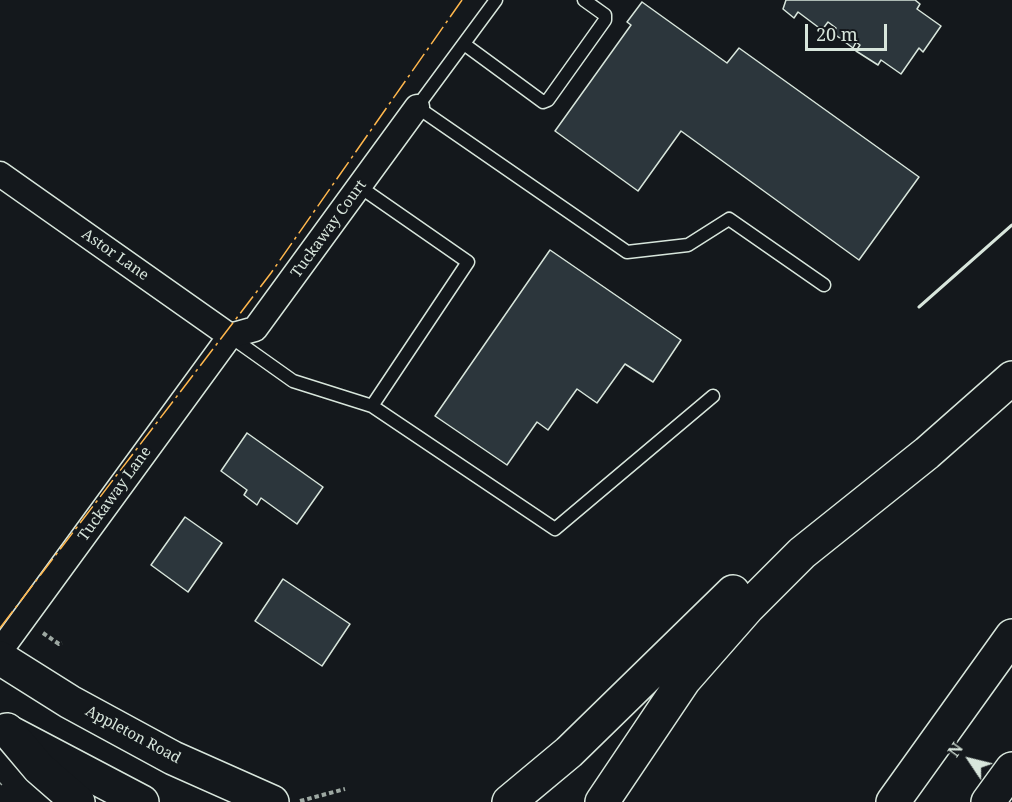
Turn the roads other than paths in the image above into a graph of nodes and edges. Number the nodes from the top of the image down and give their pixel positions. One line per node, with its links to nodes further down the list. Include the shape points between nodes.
1 (496, 0): 3 (lane)
2 (584, 0): 3 (lane, via 605,15 605,21 543,102)
3 (464, 44): 4 (lane)
4 (417, 106): 6 (street, Tuckaway Court); 7 (lane, via 627,252 688,245 729,219)
5 (0, 174): 8 (street, Astor Lane)
6 (360, 187): 8 (street, Tuckaway Court, via 255,329); 11 (lane, via 468,262)
7 (824, 285)
8 (230, 336): 11 (lane, via 293,381); 14 (street, Tuckaway Lane)
9 (1012, 378): 12 (main road, via 927,453)
10 (713, 396): 11 (lane, via 555,529)
11 (372, 406)
12 (802, 553): 21 (main road, via 737,588 569,752); 22 (main road, via 711,646 657,718)
13 (1012, 636): 23 (main road)
14 (0, 651)
15 (0, 658): 20 (main road, Appleton Road, via 70,702 173,758)
16 (2, 731): 18 (main road); 19 (main road)
17 (1012, 769): 24 (main road)
18 (78, 802)
19 (142, 802)
20 (272, 802)
21 (509, 802)
22 (603, 802)
23 (892, 802)
24 (988, 802)

